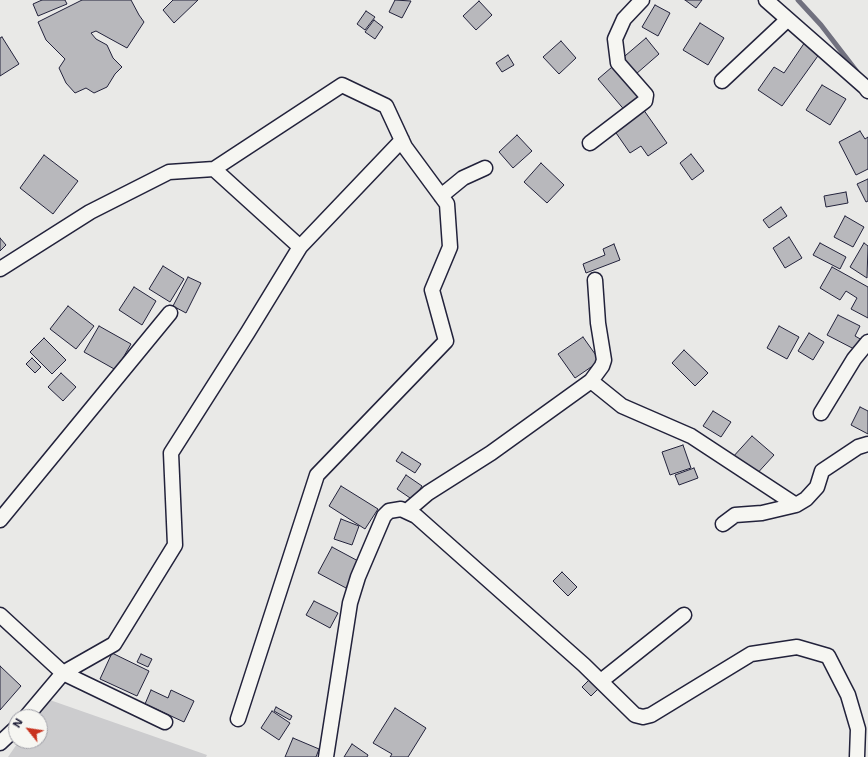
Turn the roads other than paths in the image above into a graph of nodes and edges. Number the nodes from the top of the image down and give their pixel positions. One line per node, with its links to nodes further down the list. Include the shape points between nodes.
1 (642, 0): 7 (street, via 624,19 615,39 618,63 646,95 645,101)
2 (766, 0): 3 (street)
3 (787, 20): 4 (street); 5 (street)
4 (722, 81)
5 (868, 91)
6 (402, 140): 9 (street, via 386,106 342,85); 10 (street); 11 (street)
7 (590, 143)
8 (484, 168): 10 (street, via 463,178)
9 (214, 169): 11 (street); 12 (street, via 169,172 90,212)
10 (441, 196): 28 (street, via 447,204 450,246 432,290 446,341 317,475)
11 (300, 247): 25 (street, via 171,453 176,545 114,644)
12 (0, 269)
13 (594, 280): 16 (street, via 604,360)
14 (170, 313): 21 (street)
15 (868, 342): 17 (street, via 854,359)
16 (591, 381): 19 (street, via 622,406 691,436); 20 (street, via 491,453 428,493)
17 (821, 413)
18 (868, 444): 19 (street, via 858,447 822,471 817,487)
19 (796, 505): 22 (street, via 762,513 735,515)
20 (407, 511): 26 (street, via 416,516); 32 (street, via 395,509 385,515 358,576 350,603)
21 (0, 520)
22 (723, 524)
23 (0, 615): 25 (street)
24 (684, 615): 26 (street)
25 (63, 673): 27 (street); 29 (street)
26 (601, 682): 33 (street, via 632,712 643,717 651,715 751,654 797,647 828,656 850,702 858,728)
27 (33, 709)
28 (238, 719)
29 (165, 722)
30 (8, 736): 31 (street)
31 (0, 743)
32 (326, 757)
33 (856, 757)

